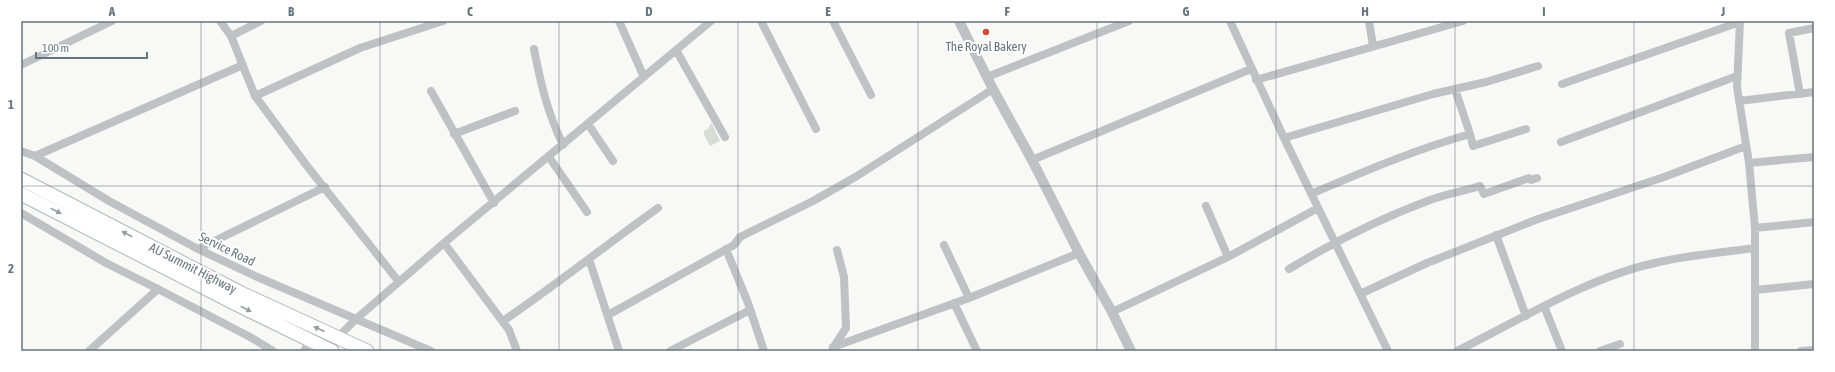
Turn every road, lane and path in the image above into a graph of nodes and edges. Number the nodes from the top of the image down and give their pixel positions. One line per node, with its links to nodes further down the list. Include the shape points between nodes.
1 (112, 21): 21 (street)
2 (220, 21): 16 (street)
3 (261, 21): 16 (street)
4 (443, 21): 35 (street, via 360,48)
5 (619, 21): 25 (street)
6 (712, 21): 19 (street)
7 (761, 21): 39 (street)
8 (833, 21): 34 (street)
9 (959, 21): 26 (street)
10 (1129, 21): 26 (street)
11 (1230, 21): 23 (street)
12 (1369, 21): 17 (street)
13 (1464, 21): 17 (street)
14 (1740, 21): 24 (street); 28 (street)
15 (1814, 28): 33 (street, via 1789,33)
16 (231, 36): 20 (street)
17 (1373, 46): 27 (street)
18 (534, 49): 46 (street, via 549,114)
19 (676, 50): 25 (street); 43 (street)
20 (243, 65): 35 (street); 49 (street)
21 (21, 66)
22 (1538, 66): 30 (street)
23 (1251, 69): 27 (street); 52 (street)
24 (1738, 76): 36 (street); 45 (street)
25 (644, 77): 38 (street)
26 (987, 77): 29 (street)
27 (1256, 80): 44 (street)
28 (1562, 84)
29 (993, 89): 52 (street); 74 (street, via 857,176 740,237 734,245)
30 (1455, 89): 42 (street); 44 (street)
31 (431, 91): 41 (street)
32 (1814, 92): 33 (street)
33 (1800, 94): 36 (street)
34 (871, 95)
35 (255, 96): 57 (street)
36 (1739, 101): 47 (street)
37 (516, 111): 41 (street)
38 (588, 124): 46 (street); 53 (street)
39 (816, 129)
40 (1526, 129): 42 (street, via 1473,146)
41 (454, 134): 60 (street)
42 (1470, 134): 59 (street, via 1425,147)
43 (725, 137)
44 (1284, 138): 59 (street)
45 (1560, 142)
46 (563, 145): 50 (street)
47 (1746, 146): 54 (street); 68 (street)
48 (21, 151): 49 (street, Service Road)
49 (35, 156): 73 (street, Service Road, via 109,201)
50 (549, 157): 60 (street); 64 (street)
51 (1814, 157): 54 (street)
52 (1032, 160): 76 (street)
53 (613, 161)
54 (1749, 163): 67 (street)
55 (1537, 178): 70 (street, via 1529,178 1484,194 1480,186 1431,200 1386,218)
56 (21, 179): 94 (main road, AU Summit Highway, one-way to 56, via 241,293)
57 (325, 187): 73 (street); 80 (street)
58 (21, 194): 96 (main road, AU Summit Highway, one-way to 96)
59 (1311, 194): 63 (street)
60 (494, 203): 69 (street)
61 (1206, 206): 77 (street)
62 (658, 208): 78 (street)
63 (1318, 208): 70 (street); 77 (street)
64 (587, 212)
65 (21, 213): 82 (street, via 106,263)
66 (1814, 222): 67 (street)
67 (1755, 228): 72 (street)
68 (1496, 235): 84 (street); 91 (street)
69 (444, 243): 80 (street); 93 (street)
70 (1335, 244): 79 (street); 84 (street)
71 (944, 245): 85 (street)
72 (1754, 248): 83 (street); 87 (street, via 1655,263 1607,278)
73 (198, 249): 92 (street, Service Road)
74 (726, 249): 88 (street); 90 (street)
75 (837, 250): 98 (street, via 844,277 846,328)
76 (1079, 253): 85 (street); 89 (street)
77 (1228, 257): 89 (street)
78 (589, 259): 90 (street); 93 (street)
79 (1289, 269)
80 (399, 282): 92 (street)
81 (1814, 284): 83 (street)
82 (158, 288): 97 (street); 100 (street, via 250,336)
83 (1755, 290): 114 (street)
84 (1360, 294): 110 (street)
85 (969, 298): 86 (street)
86 (954, 303): 98 (street); 108 (street)
87 (1544, 306): 91 (street); 112 (street)
88 (750, 310): 106 (street); 107 (street)
89 (1112, 312): 109 (street)
90 (608, 315): 105 (street)
91 (1526, 316): 111 (street)
92 (356, 319): 94 (street); 103 (street, Service Road)
93 (503, 322): 104 (street)
94 (337, 338): 102 (main road, AU Summit Highway)
95 (1620, 344): 113 (street)
96 (307, 346): 101 (main road, AU Summit Highway)
97 (95, 349)
98 (833, 349)
99 (1814, 350): 115 (street)
100 (273, 351)
101 (332, 351)
102 (367, 351)
103 (431, 351)
104 (518, 351)
105 (619, 351)
106 (670, 351)
107 (764, 351)
108 (977, 351)
109 (1131, 351)
110 (1388, 351)
111 (1456, 351)
112 (1562, 351)
113 (1600, 351)
114 (1755, 351)
115 (1801, 351)

